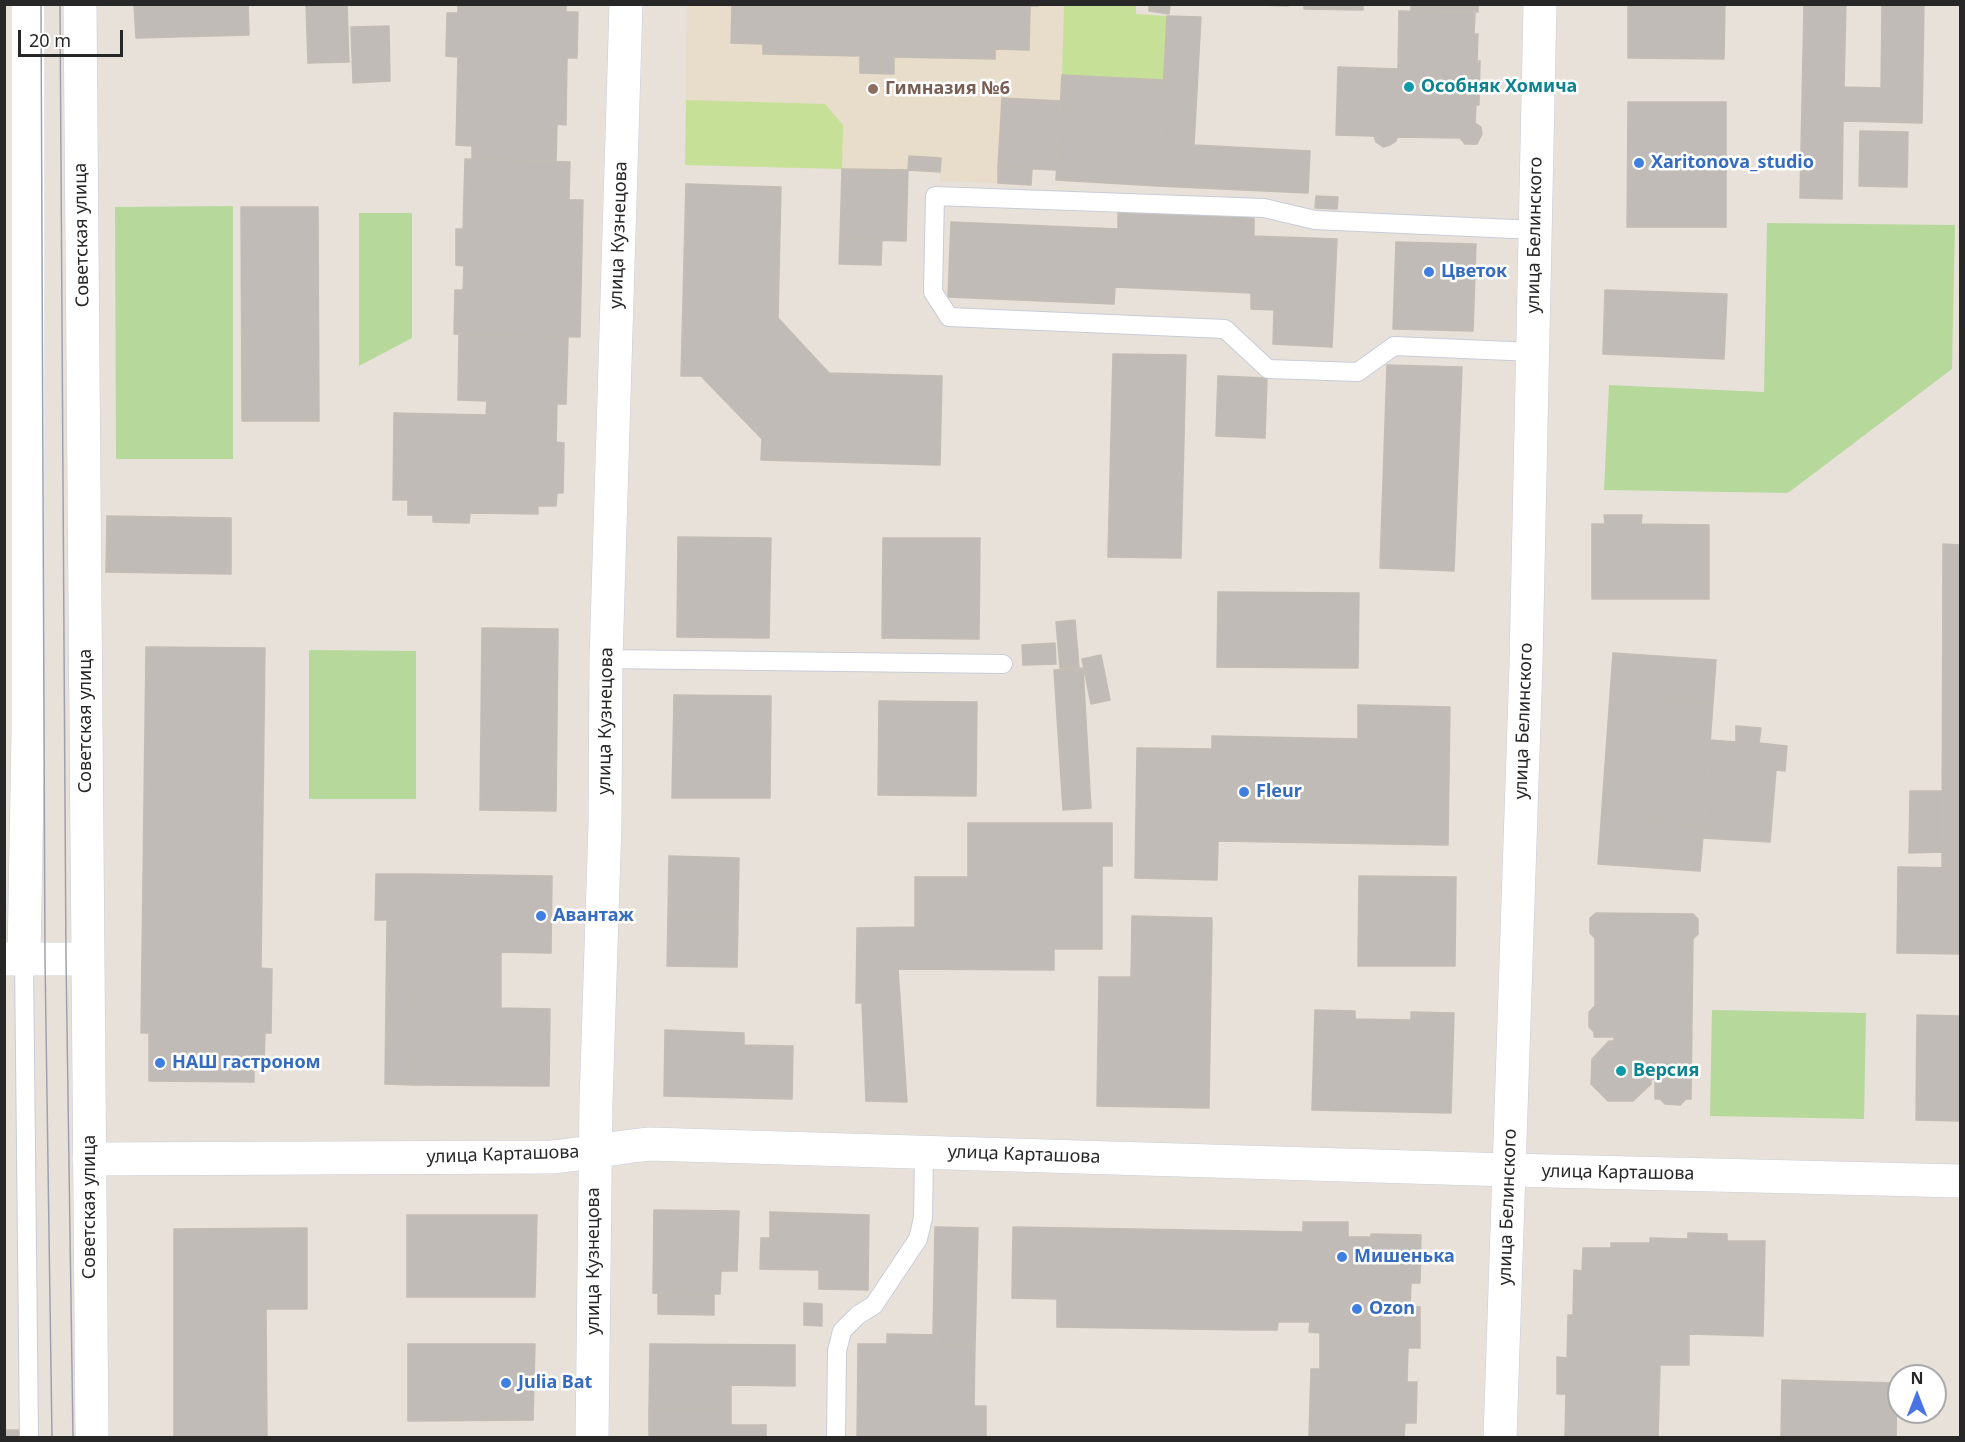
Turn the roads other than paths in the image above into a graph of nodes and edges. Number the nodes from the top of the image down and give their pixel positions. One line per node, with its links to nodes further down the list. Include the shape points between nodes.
1 (27, 4): 9 (street, via 28,734)
2 (80, 4): 10 (street, Советская улица)
3 (626, 4): 7 (street, улица Кузнецова)
4 (1540, 4): 5 (street, улица Белинского)
5 (1536, 230): 6 (street, улица Белинского); 6 (lane, via 1315,220 1264,208 935,196 933,292 949,317 1225,329 1268,369 1358,372 1394,346)
6 (1533, 352): 14 (street, улица Белинского)
7 (606, 659): 8 (lane); 11 (street, улица Кузнецова)
8 (1003, 664)
9 (14, 959): 10 (street); 16 (lane)
10 (87, 959): 13 (street, Советская улица)
11 (595, 1151): 12 (street, улица Карташова, via 650,1144); 13 (street, улица Карташова, via 552,1157); 18 (street, улица Кузнецова)
12 (924, 1152): 14 (street, улица Карташова); 19 (lane, via 923,1218 918,1239 874,1305 842,1331 837,1351)
13 (89, 1159): 17 (street, Советская улица)
14 (1509, 1170): 15 (street, улица Карташова); 20 (street, улица Белинского)
15 (1960, 1181)
16 (29, 1437)
17 (92, 1437)
18 (592, 1437)
19 (836, 1437)
20 (1500, 1437)

